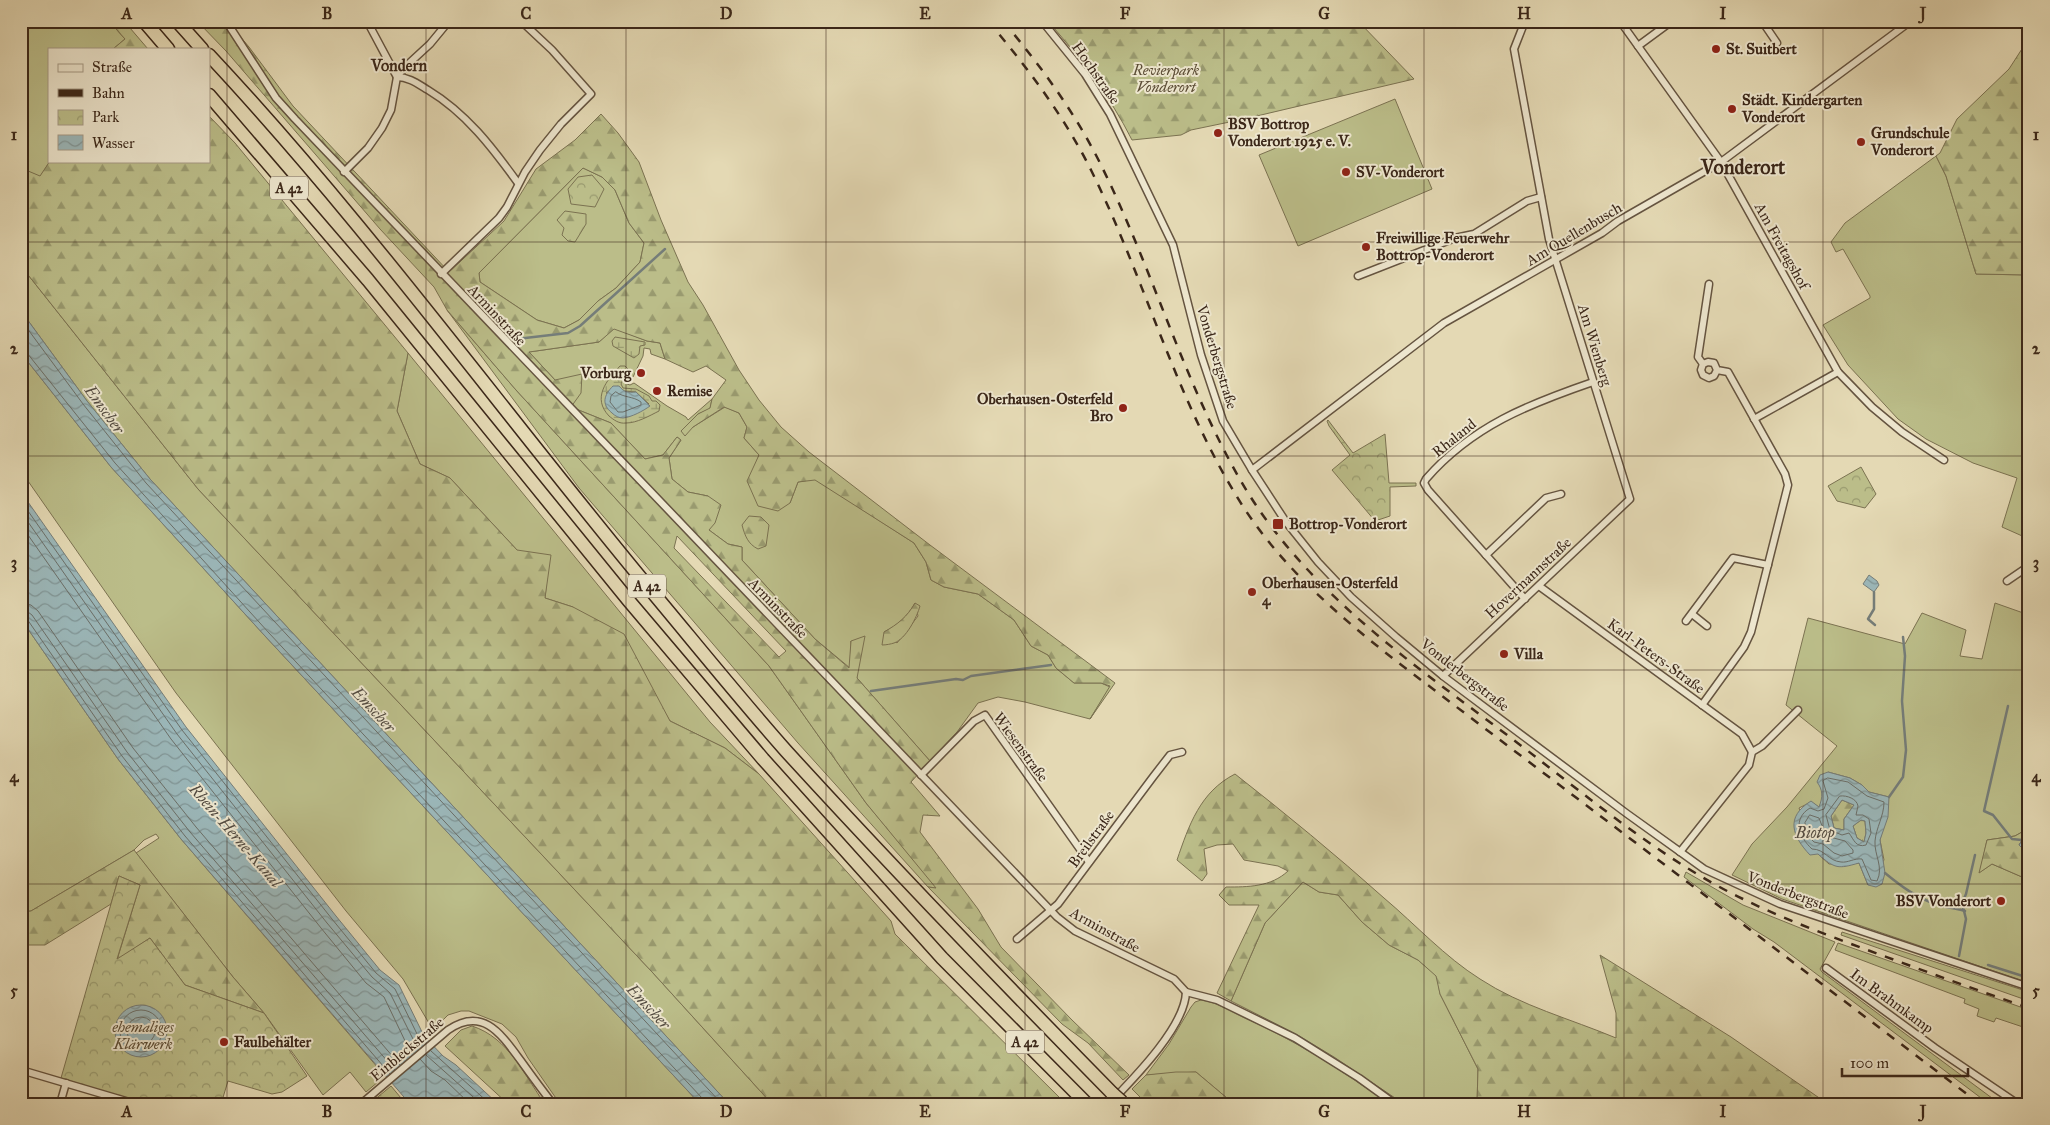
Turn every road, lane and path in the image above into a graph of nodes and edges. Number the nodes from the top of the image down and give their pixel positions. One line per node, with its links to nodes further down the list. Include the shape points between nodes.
1 (144, 21): 15 (highway)
2 (177, 21): 16 (highway)
3 (226, 21): 22 (street, Arminstraße, via 276,98)
4 (367, 21): 18 (street)
5 (449, 21): 18 (street)
6 (521, 21): 23 (street, via 591,94 549,138)
7 (1042, 21): 20 (street, Hochstraße, via 1099,95)
8 (1525, 21): 24 (street, Am Wienberg, via 1514,49)
9 (1620, 21): 14 (street, Am Freitagshof)
10 (1672, 21): 14 (street)
11 (1762, 21): 13 (street)
12 (1911, 21): 21 (street, Am Quellenbusch)
13 (1777, 43)
14 (1638, 46): 21 (street, Am Freitagshof)
15 (167, 48)
16 (201, 48)
17 (210, 56): 62 (highway, A 42, via 382,255 647,586 785,749)
18 (397, 77): 22 (street, via 391,110 382,128); 23 (street, via 409,78 461,114)
19 (210, 96): 67 (highway, A 42, via 368,280 629,602 763,759 942,958)
20 (1124, 142): 35 (street, Vonderbergstraße, via 1173,244 1201,355 1223,421)
21 (1721, 162): 25 (street, Am Quellenbusch); 31 (street, Am Freitagshof)
22 (344, 172): 26 (street, Arminstraße)
23 (518, 183): 26 (street, via 499,218)
24 (1541, 197): 25 (street, Am Wienberg); 27 (street, via 1528,201 1474,234 1455,238)
25 (1555, 260): 32 (street, Am Wienberg); 35 (street, Am Quellenbusch, via 1444,323)
26 (441, 274): 52 (street, Arminstraße)
27 (1358, 276)
28 (1709, 284): 29 (street, via 1698,357)
29 (1703, 364): 30 (street, via 1711,362); 30 (street, via 1701,370 1706,377 1714,376)
30 (1717, 370): 33 (street, via 1728,372)
31 (1838, 372): 33 (street); 34 (street, Am Freitagshof, via 1902,432)
32 (1593, 382): 37 (street, Am Wienberg); 38 (street, Rhaland, via 1539,400 1478,432 1426,479 1424,483 1428,490)
33 (1754, 419): 39 (street, via 1788,485)
34 (1944, 460)
35 (1252, 470): 47 (street, Vonderbergstraße, via 1298,538 1351,598)
36 (1561, 494): 38 (street, via 1546,498)
37 (1630, 499): 42 (street, Hovermannstraße)
38 (1486, 555): 43 (street, Rhaland)
39 (1768, 565): 44 (street, via 1733,558); 48 (street, via 1751,632 1744,647)
40 (2029, 566): 41 (street)
41 (2007, 581)
42 (1539, 586): 43 (street, Hovermannstraße); 48 (street, Karl-Peters-Straße)
43 (1525, 599): 47 (street, Hovermannstraße)
44 (1692, 614): 45 (street); 46 (street)
45 (1686, 621)
46 (1708, 626)
47 (1443, 676): 53 (street, Vonderbergstraße)
48 (1702, 705): 51 (street, Karl-Peters-Straße, via 1742,734)
49 (1798, 710): 51 (street)
50 (1182, 752): 54 (street, Breilstraße, via 1170,756 1163,763)
51 (1752, 752): 53 (street, via 1749,765)
52 (921, 775): 54 (street, Wiesenstraße, via 974,721 984,715); 55 (street, Arminstraße)
53 (1680, 852): 58 (street, Vonderbergstraße, via 1727,881 1780,904)
54 (1089, 862): 55 (street, Breilstraße)
55 (1052, 911): 56 (street, Breilstraße); 59 (street, Arminstraße, via 1076,931 1174,979)
56 (1017, 939)
57 (1826, 968): 69 (street, Im Brahmkamp)
58 (2029, 987)
59 (1186, 992): 62 (street, via 1180,1012 1165,1038); 68 (street, Arminstraße, via 1217,1000 1295,1038)
60 (21, 1070): 61 (street)
61 (66, 1084): 63 (street); 64 (street)
62 (1116, 1101)
63 (60, 1104)
64 (136, 1104)
65 (361, 1104): 66 (street, Einbleckstraße, via 439,1037 466,1021 479,1021 502,1036)
66 (553, 1104)
67 (1087, 1104)
68 (1396, 1104)
69 (2018, 1104)

